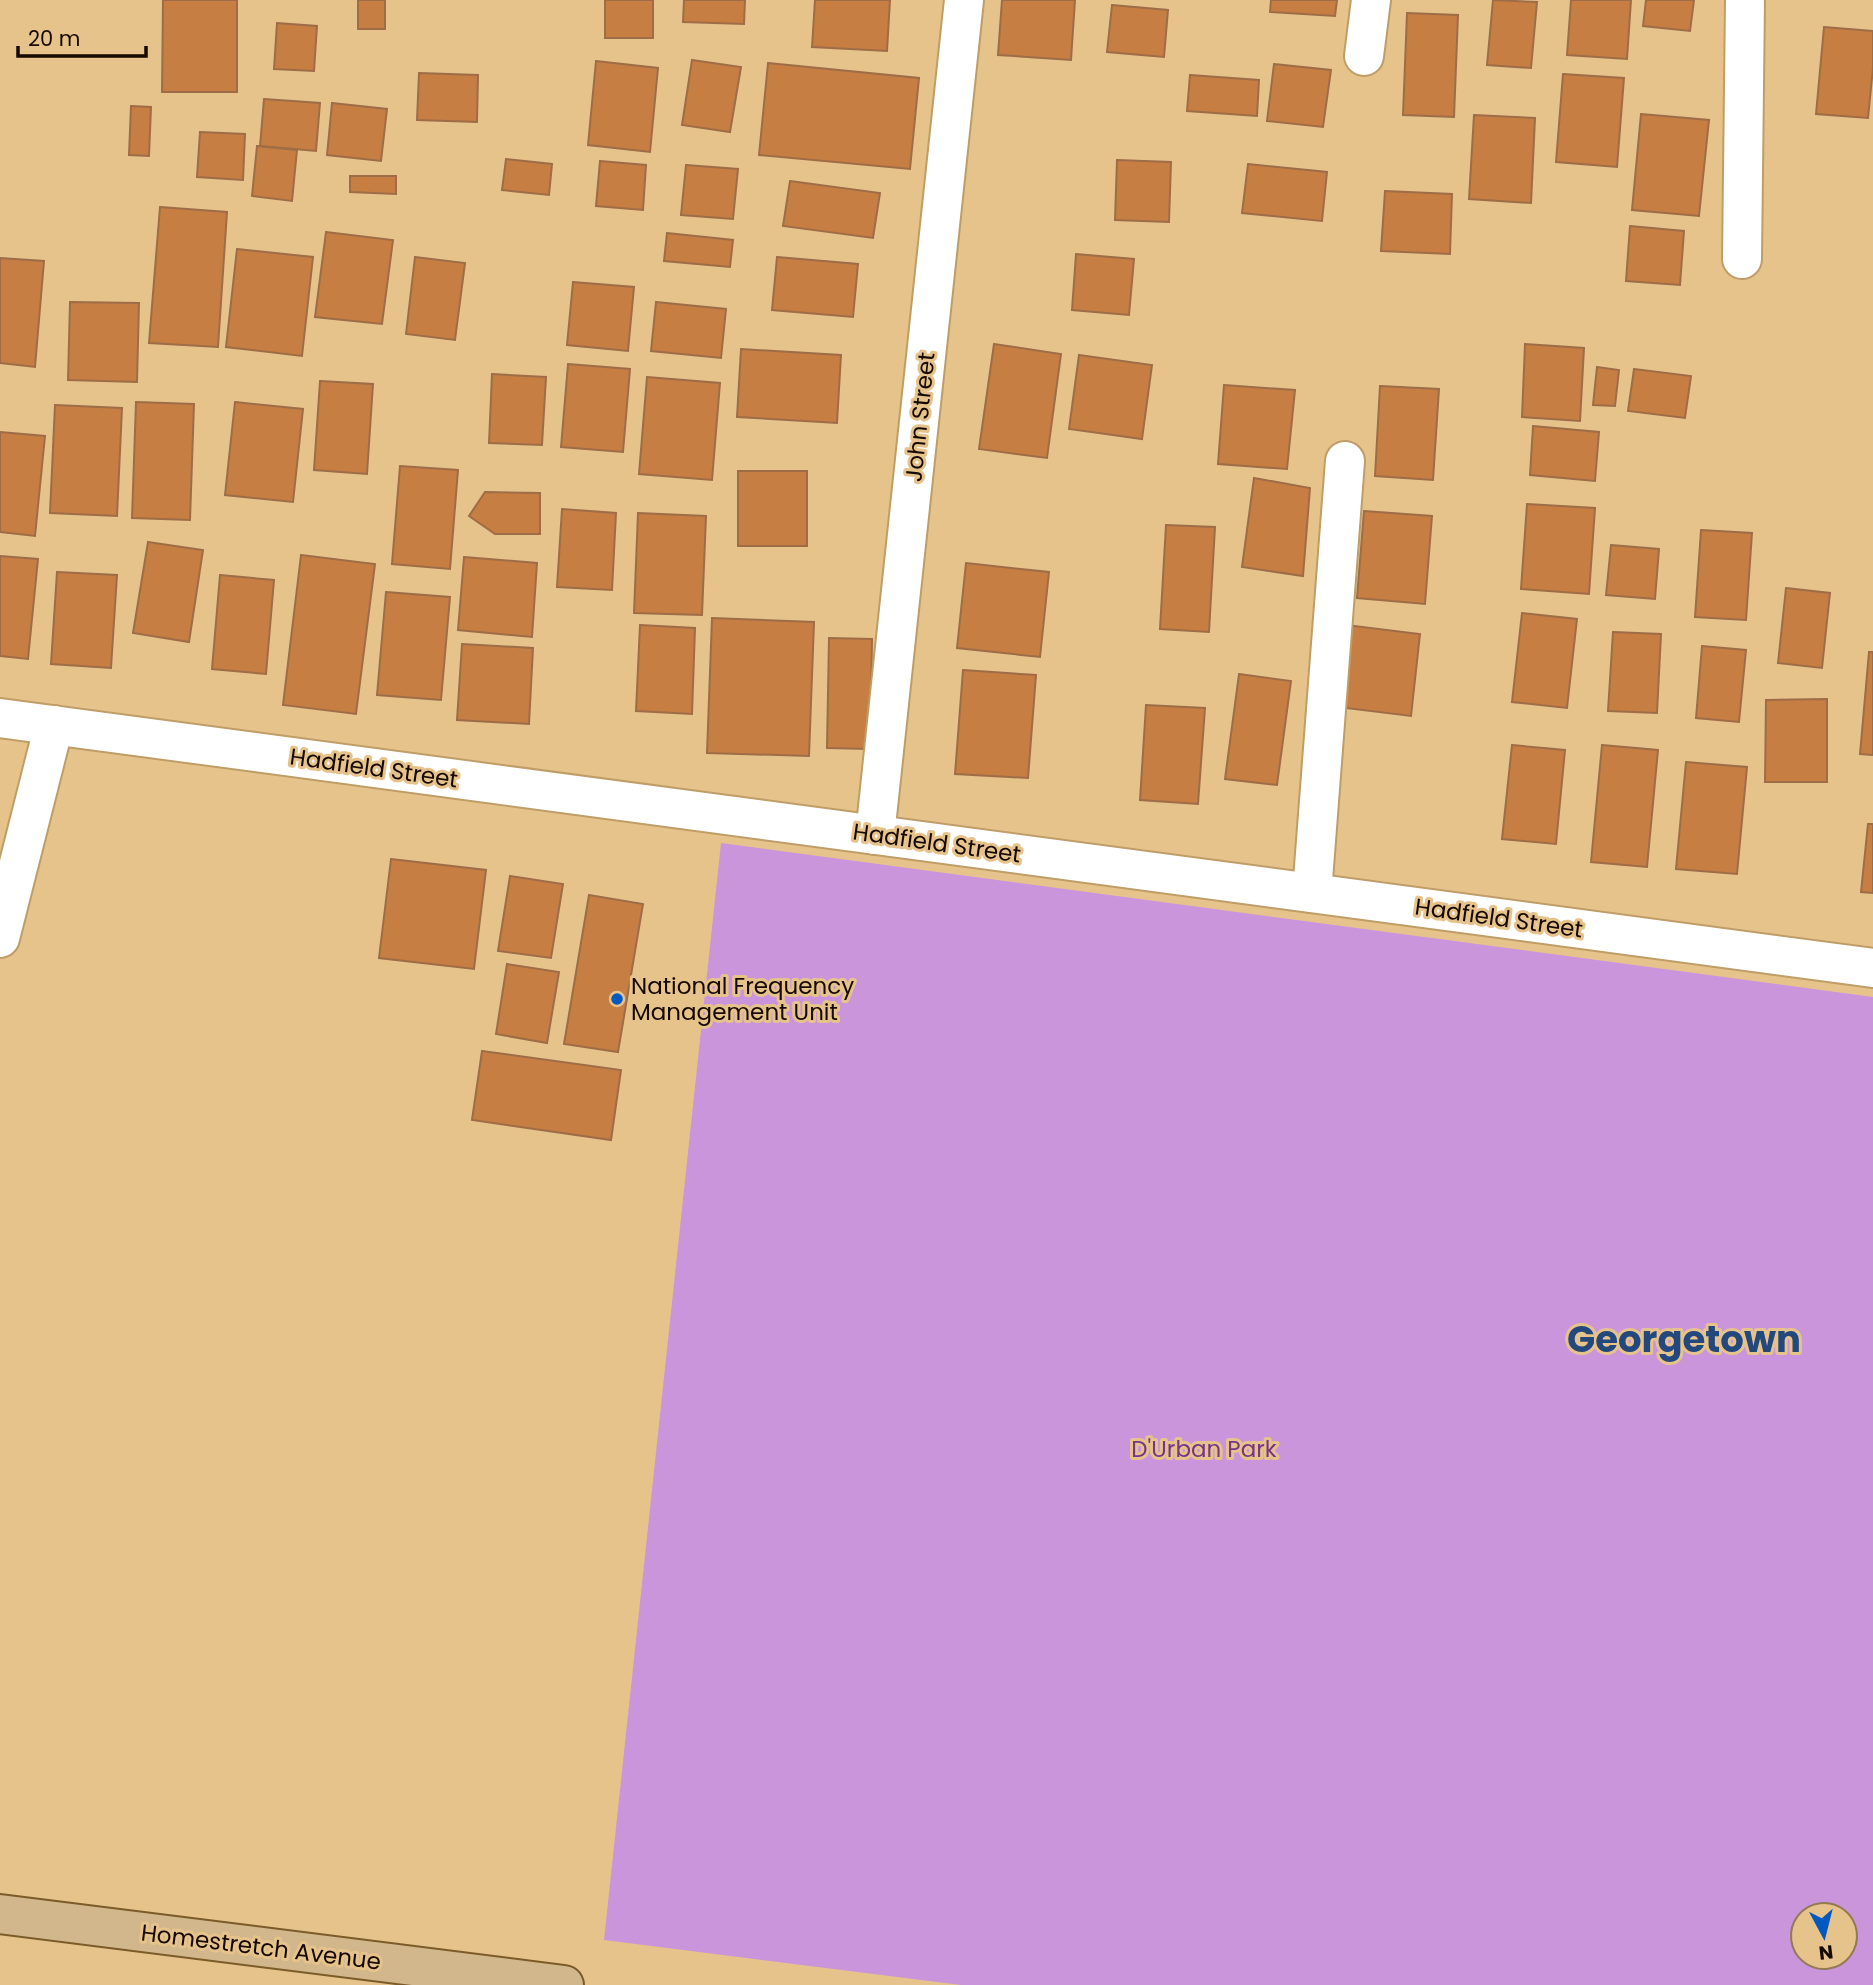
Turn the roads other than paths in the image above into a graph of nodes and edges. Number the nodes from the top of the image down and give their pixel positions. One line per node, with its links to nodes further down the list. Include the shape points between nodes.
1 (964, 0): 9 (street, John Street)
2 (1371, 0): 4 (street)
3 (1745, 0): 5 (street)
4 (1364, 56)
5 (1742, 259)
6 (1345, 461): 10 (street)
7 (0, 718): 8 (street, Hadfield Street)
8 (54, 725): 9 (street, Hadfield Street); 11 (street)
9 (876, 835): 10 (street, Hadfield Street)
10 (1312, 893): 12 (street, Hadfield Street)
11 (0, 938)
12 (1873, 968)
13 (0, 1914): 14 (main road, Homestretch Avenue)
14 (564, 1985)

